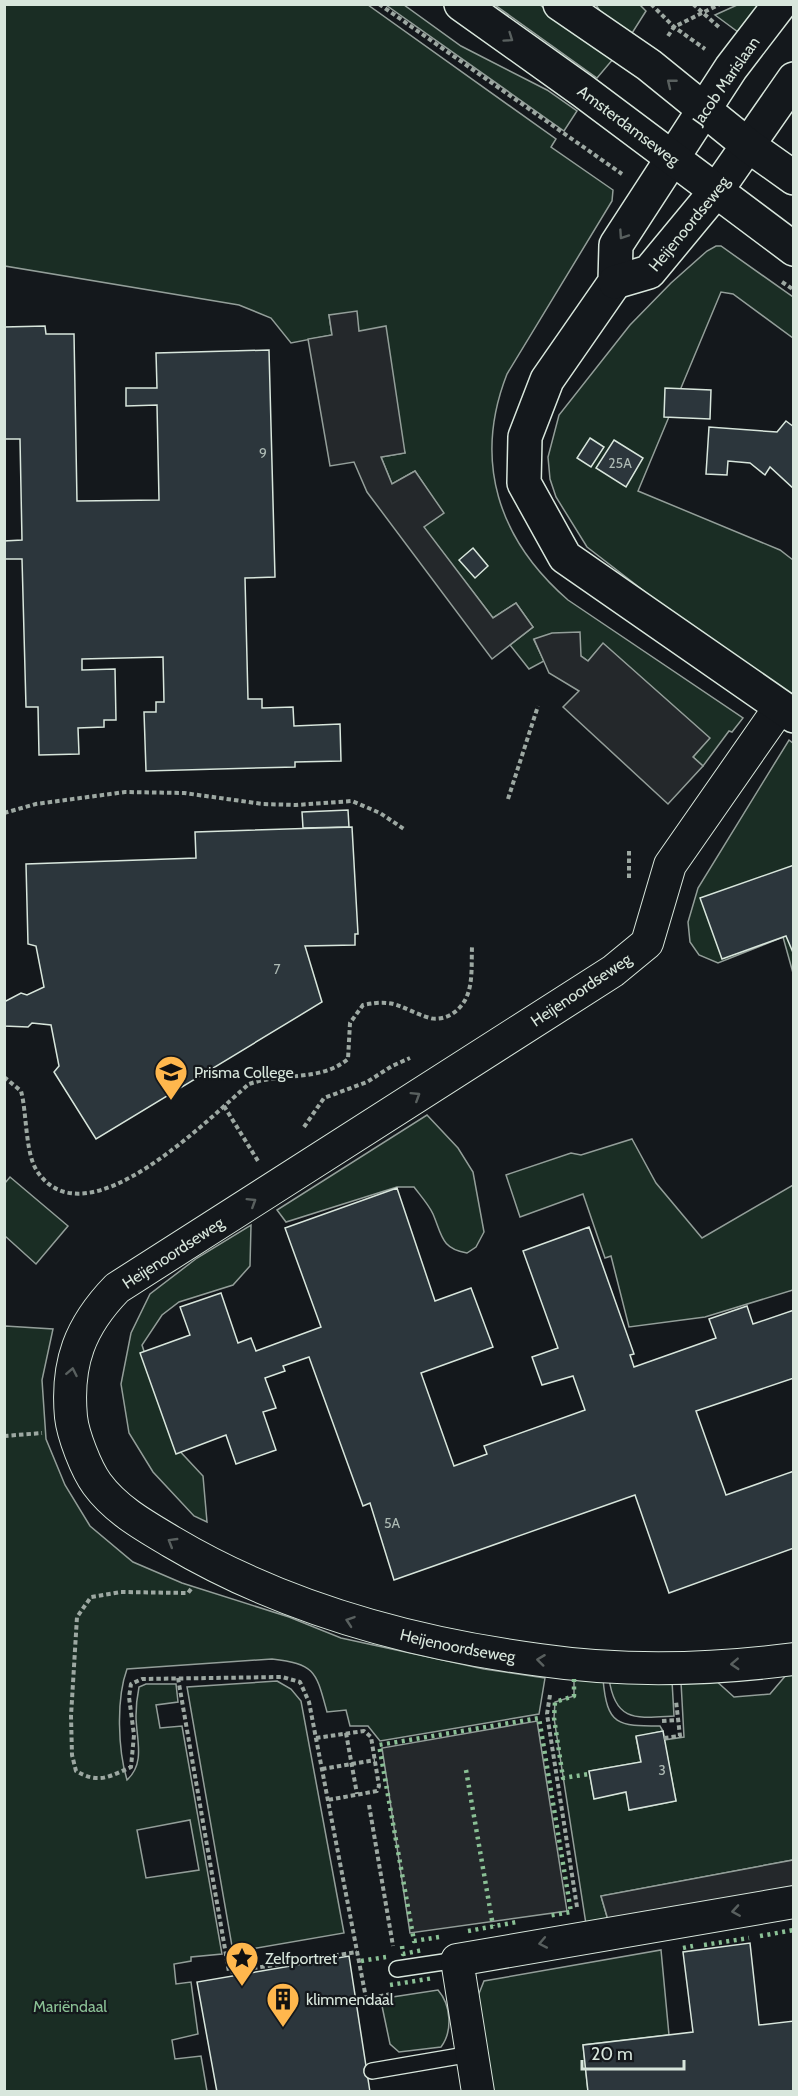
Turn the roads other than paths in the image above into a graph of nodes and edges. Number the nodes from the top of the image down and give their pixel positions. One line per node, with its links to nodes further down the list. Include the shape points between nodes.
1 (462, 4): 7 (street, Amsterdamseweg, one-way to 7)
2 (560, 4): 5 (street, one-way to 2, via 649,65)
3 (780, 4): 5 (street, Jacob Marislaan)
4 (794, 79): 6 (street)
5 (704, 110): 6 (street); 7 (street, Jacob Marislaan)
6 (749, 146): 8 (street); 9 (street, Heijenoordseweg)
7 (673, 158): 9 (street, Amsterdamseweg); 11 (street, one-way to 11, via 616,245)
8 (794, 178)
9 (716, 191): 10 (street, Amsterdamseweg); 11 (street, Heijenoordseweg, via 649,272)
10 (794, 249)
11 (615, 282): 12 (street, Heijenoordseweg, via 547,380 525,437 524,483 565,557)
12 (787, 712): 13 (street, Heijenoordseweg, one-way to 12, via 673,1667 554,1662 434,1643 357,1623 250,1583 206,1562 123,1512 96,1483 73,1430 69,1391 78,1341 97,1309 117,1287 613,971 647,943 670,865)
13 (794, 1659)
14 (794, 1902): 15 (street, one-way to 15)
15 (457, 1959): 16 (lane); 17 (street)
16 (397, 1969)
17 (471, 2054): 18 (lane); 19 (street)
18 (372, 2071)
19 (478, 2091)

